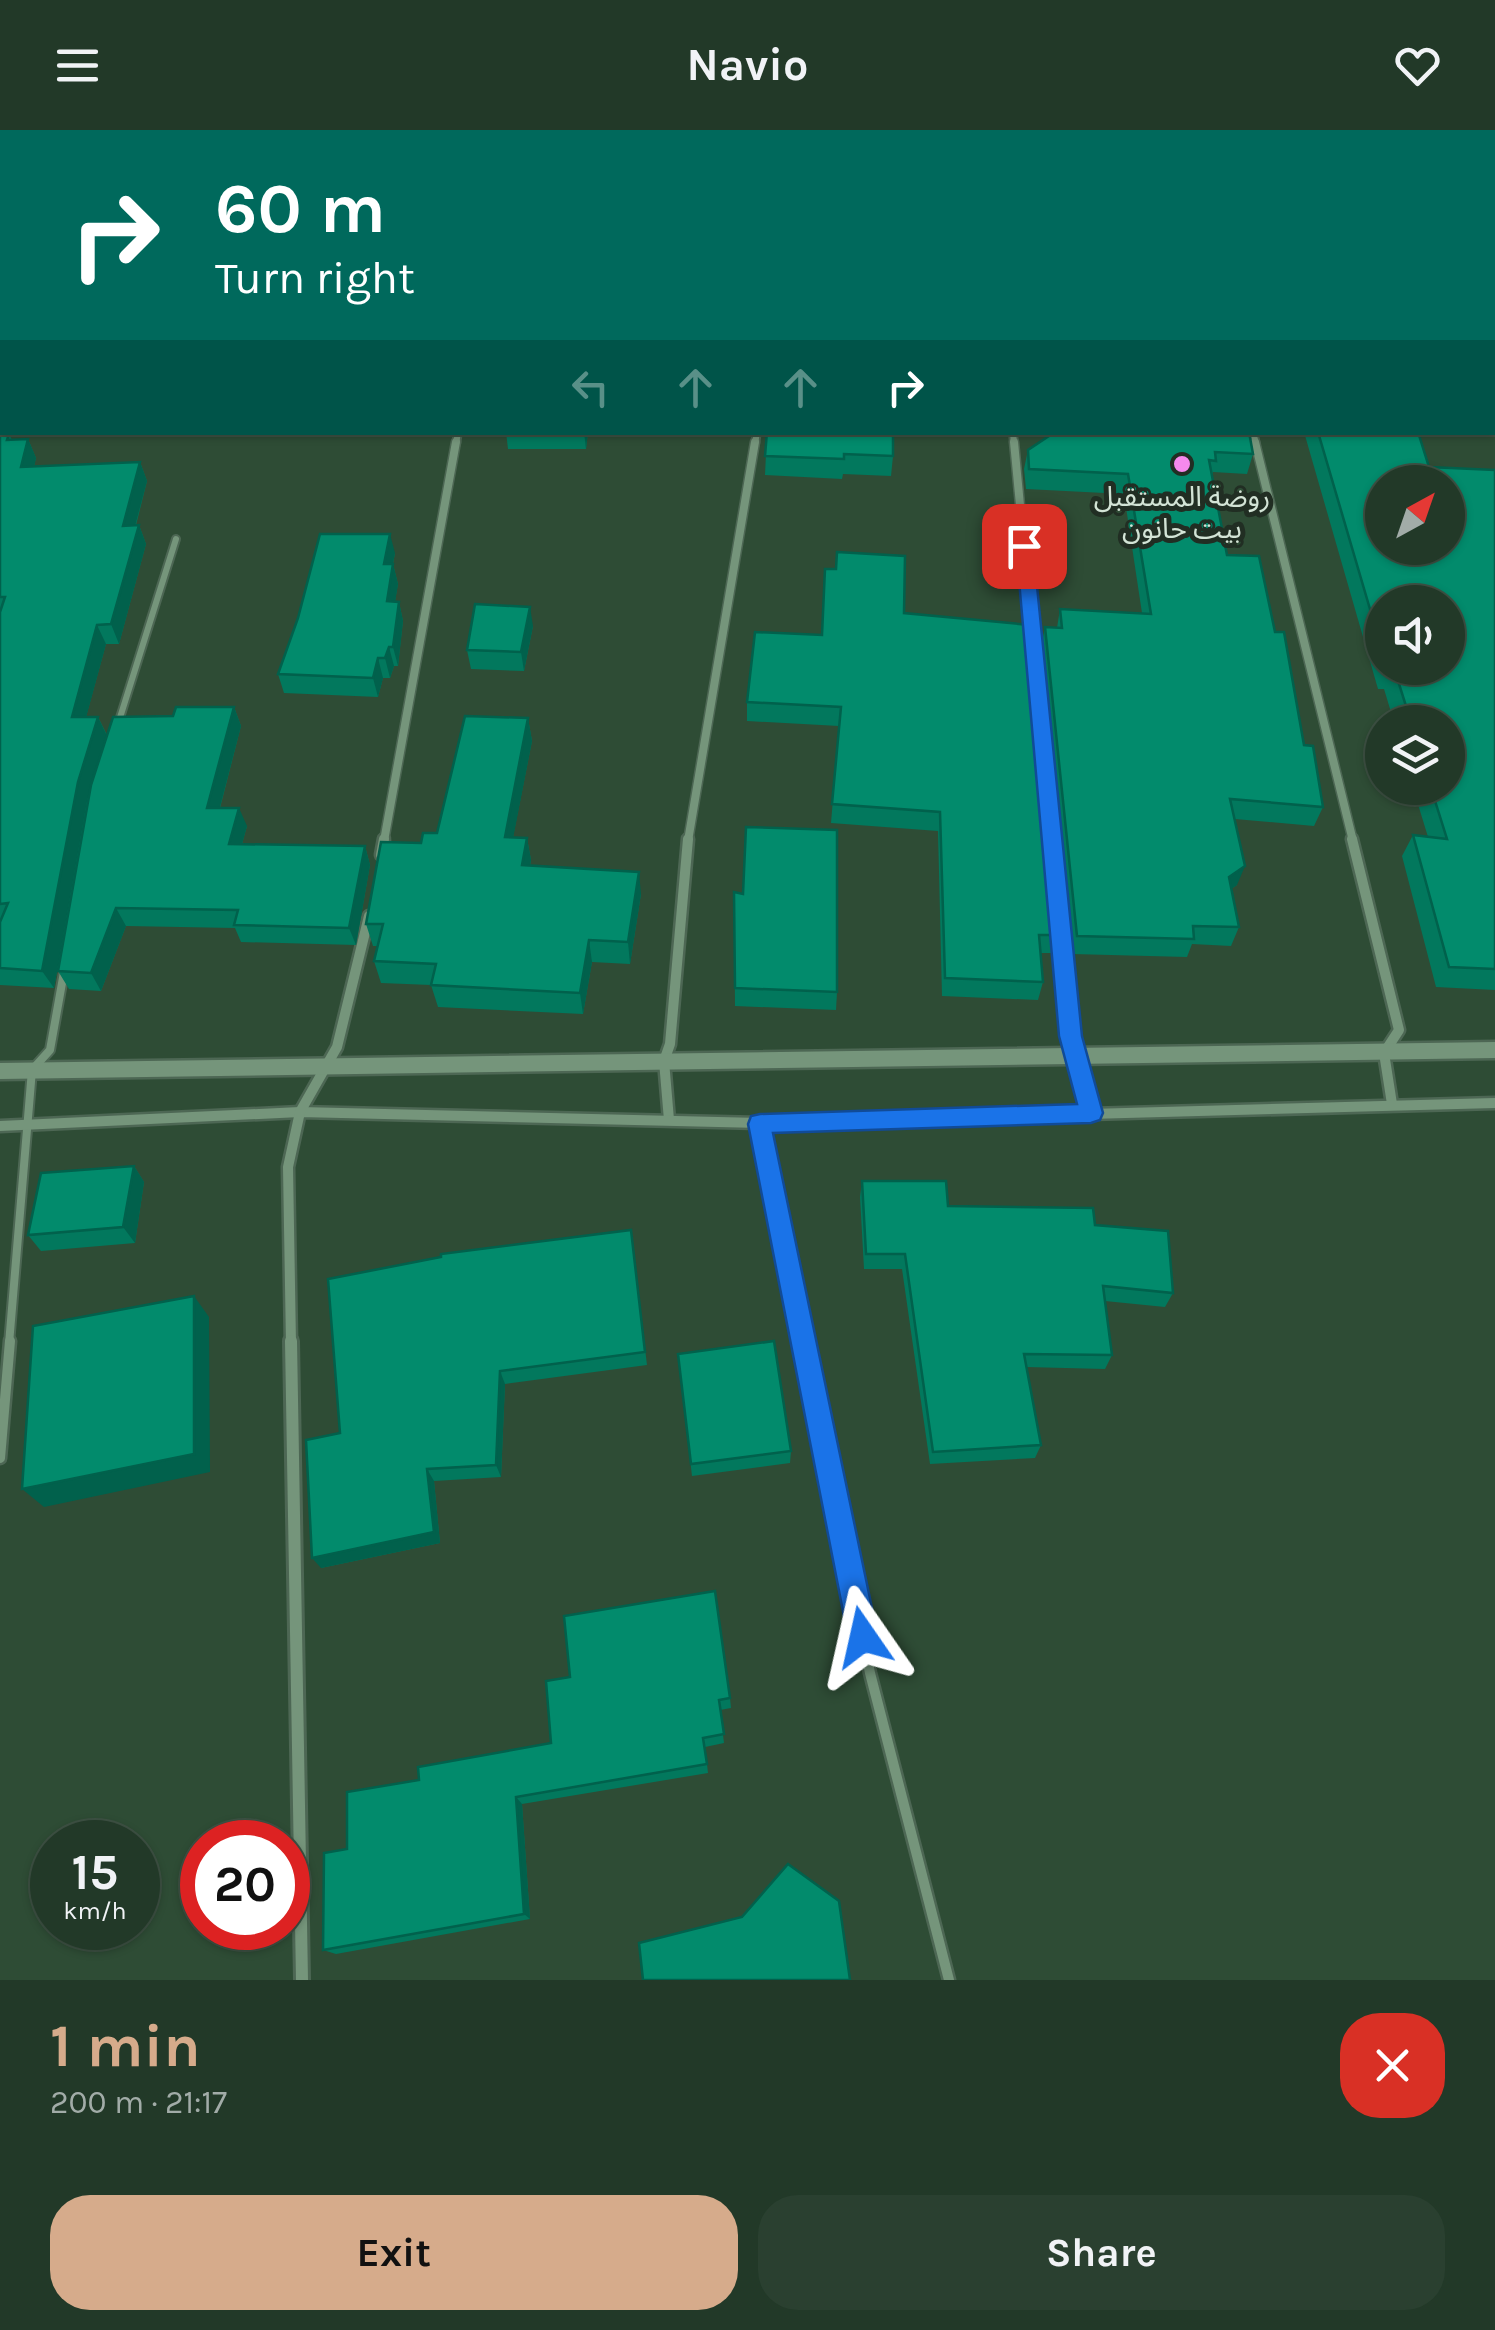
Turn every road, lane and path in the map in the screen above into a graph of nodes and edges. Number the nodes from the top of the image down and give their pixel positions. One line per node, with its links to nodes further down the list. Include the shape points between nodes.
1 (457, 435): 7 (street)
2 (755, 435): 13 (street, via 688,837)
3 (1014, 435): 12 (street)
4 (1255, 435): 11 (street, via 1399,1030)
5 (176, 538): 6 (lane)
6 (118, 727)
7 (378, 872)
8 (370, 910): 14 (street)
9 (67, 955): 15 (lane, via 50,1050)
10 (1495, 1050): 11 (street)
11 (1384, 1053): 12 (street); 18 (street)
12 (1075, 1058): 13 (street); 20 (street)
13 (664, 1061): 14 (street); 21 (street)
14 (327, 1065): 15 (street); 19 (street)
15 (32, 1070): 16 (street); 23 (lane)
16 (0, 1071)
17 (1495, 1103): 18 (street)
18 (1392, 1104): 20 (street)
19 (300, 1112): 21 (street); 23 (street); 26 (street, via 288,1167)
20 (1091, 1113): 22 (street)
21 (669, 1120): 22 (street)
22 (760, 1124): 27 (lane, via 870,1674)
23 (26, 1125): 24 (street); 25 (lane)
24 (0, 1126)
25 (0, 1458)
26 (302, 1980)
27 (949, 1980)

